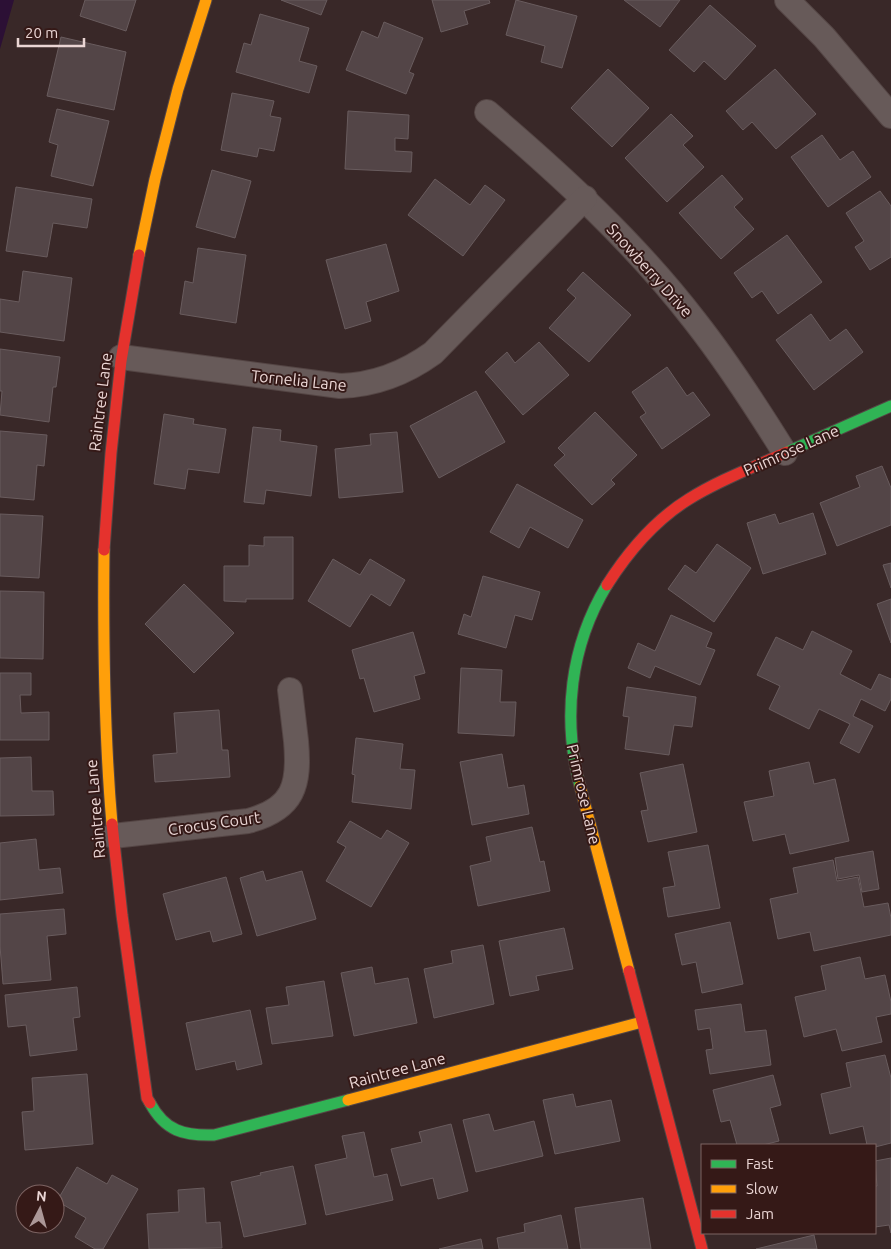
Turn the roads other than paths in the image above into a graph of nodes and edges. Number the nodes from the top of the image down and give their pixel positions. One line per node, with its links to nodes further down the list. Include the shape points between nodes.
1 (206, 0): 6 (street, Raintree Lane, via 164,140 141,238)
2 (787, 0): 4 (street, via 824,37)
3 (488, 112): 5 (street, Snowberry Drive)
4 (891, 116)
5 (585, 198): 6 (street, Tornelia Lane, via 433,353 389,378 356,386 331,386); 8 (street, Snowberry Drive, via 695,320)
6 (121, 356): 10 (street, Raintree Lane, via 104,532 102,632)
7 (891, 406): 8 (street, Primrose Lane)
8 (785, 452): 11 (street, Primrose Lane, via 710,487 650,529 605,587 586,628 574,672 570,709 575,764)
9 (290, 690): 10 (street, Crocus Court, via 298,763 290,795 279,808 265,817 248,821)
10 (113, 836): 11 (street, Raintree Lane, via 147,1098 155,1113 181,1134 214,1135)
11 (642, 1022): 12 (street, Primrose Lane)
12 (702, 1249)

